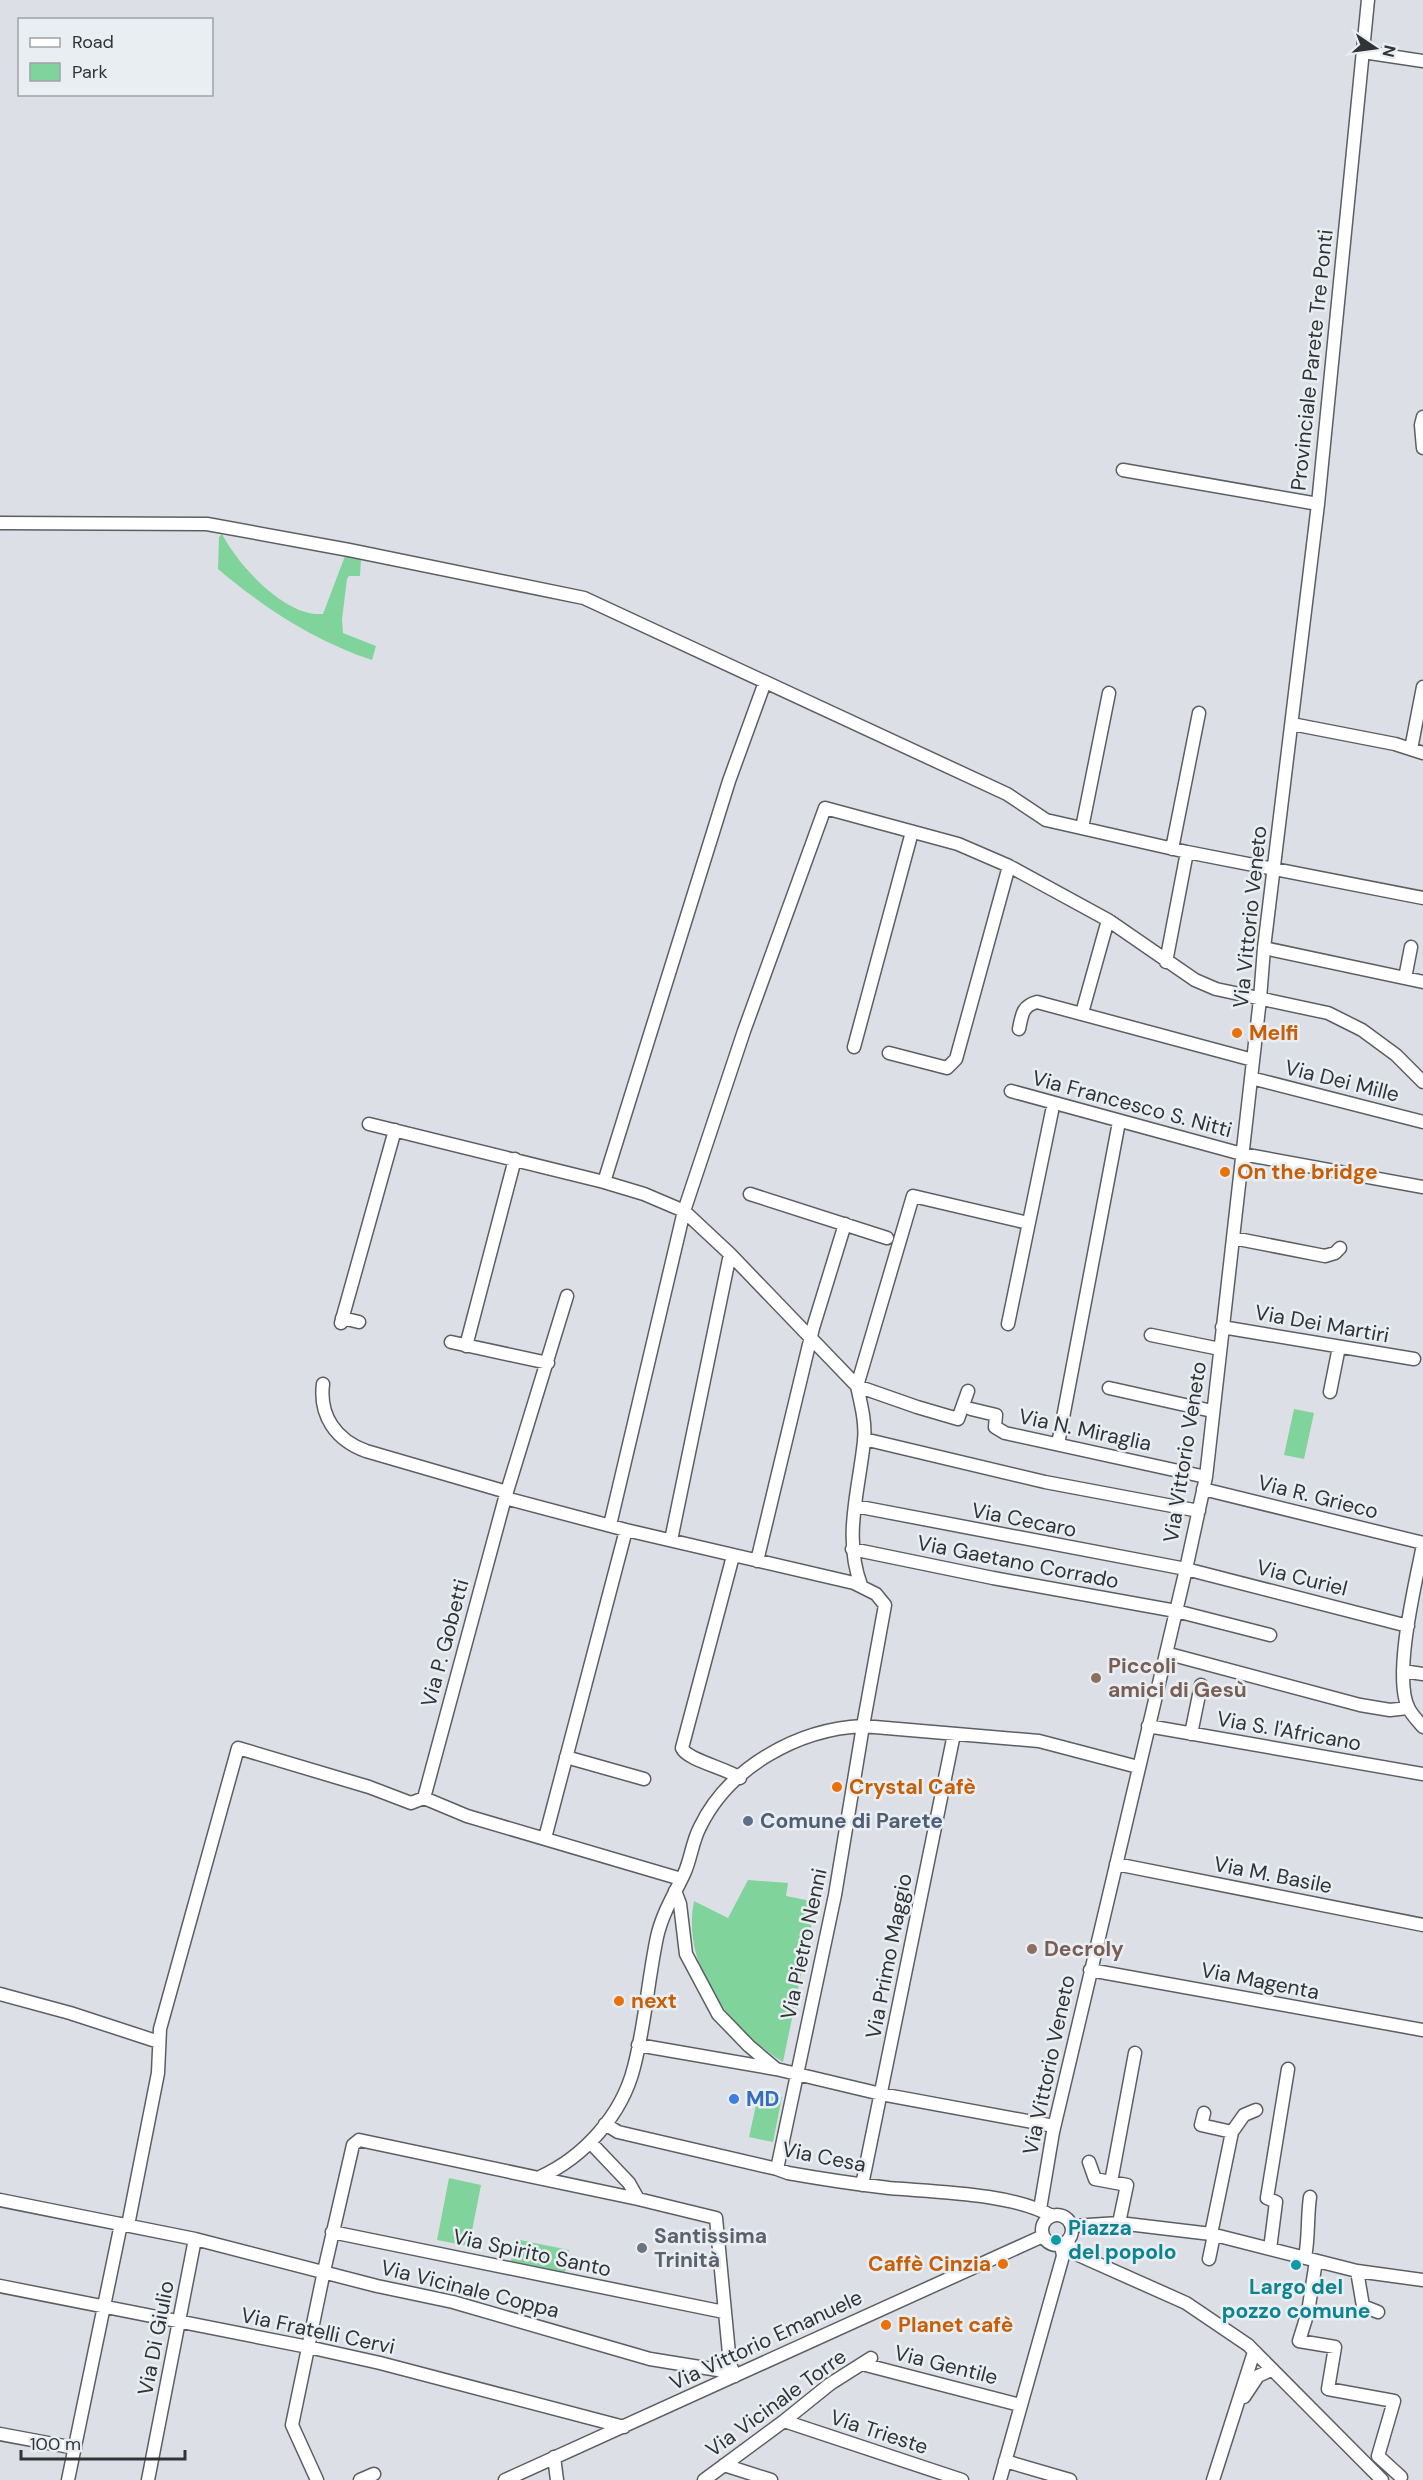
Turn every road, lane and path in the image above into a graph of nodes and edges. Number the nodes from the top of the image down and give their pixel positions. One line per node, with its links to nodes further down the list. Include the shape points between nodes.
1 (1368, 0): 2 (street, Provinciale Parete Tre Ponti)
2 (1363, 52): 3 (street); 7 (street, Provinciale Parete Tre Ponti)
3 (1423, 61)
4 (1423, 417): 5 (street)
5 (1423, 448)
6 (1123, 470): 7 (street)
7 (1318, 504): 13 (street, Provinciale Parete Tre Ponti)
8 (0, 523): 9 (street, via 194,523 544,589 584,598)
9 (765, 682): 15 (street, via 1007,794 1046,820); 44 (street, via 725,792)
10 (1423, 687): 14 (street)
11 (1109, 693): 15 (street)
12 (1199, 713): 17 (street)
13 (1292, 724): 14 (street); 20 (street, Via Vittorio Veneto)
14 (1417, 751)
15 (1082, 828): 17 (street)
16 (912, 832): 19 (street, via 958,844); 31 (street); 47 (street, via 825,808)
17 (1172, 849): 18 (street)
18 (1187, 852): 20 (street); 25 (street)
19 (1009, 866): 22 (street); 32 (street, via 956,1059 947,1068)
20 (1274, 870): 21 (street); 24 (street, Via Vittorio Veneto)
21 (1423, 898)
22 (1108, 920): 25 (street); 29 (street)
23 (1411, 947): 26 (street)
24 (1264, 948): 26 (street); 28 (street, Via Vittorio Veneto)
25 (1166, 963): 28 (street, via 1216,989)
26 (1405, 978): 27 (street)
27 (1423, 982)
28 (1260, 999): 33 (street, Via Vittorio Veneto); 35 (street, via 1328,1013 1362,1030 1396,1055)
29 (1082, 1013): 30 (street, via 1037,1002 1028,1004); 33 (street)
30 (1019, 1029)
31 (854, 1047)
32 (889, 1053)
33 (1253, 1060): 34 (street, Via Vittorio Veneto)
34 (1251, 1078): 39 (street, Via Dei Mille); 42 (street, Via Vittorio Veneto)
35 (1423, 1082)
36 (1011, 1091): 38 (street, Via Francesco S. Nitti)
37 (1052, 1111): 48 (street)
38 (1119, 1122): 42 (street, Via Francesco S. Nitti); 74 (street)
39 (1423, 1122)
40 (369, 1124): 41 (street)
41 (395, 1130): 43 (street); 55 (street, via 342,1320)
42 (1242, 1154): 45 (street, Via Francesco S. Nitti); 51 (street, Via Vittorio Veneto)
43 (514, 1159): 44 (street); 61 (street)
44 (604, 1182): 47 (street)
45 (1423, 1187)
46 (750, 1194): 49 (street)
47 (684, 1211): 53 (street); 79 (street)
48 (1028, 1223): 56 (street); 67 (street, via 913,1196)
49 (845, 1224): 50 (street); 59 (street)
50 (887, 1238)
51 (1233, 1238): 52 (street, via 1325,1256); 57 (street, Via Vittorio Veneto)
52 (1340, 1248)
53 (730, 1254): 59 (street); 81 (street)
54 (567, 1296): 65 (street, Via P. Gobetti)
55 (359, 1322)
56 (1008, 1324)
57 (1222, 1327): 62 (street, Via Dei Martiri); 63 (street, Via Vittorio Veneto)
58 (1151, 1335): 63 (street)
59 (811, 1336): 67 (street); 85 (street)
60 (451, 1342): 61 (street)
61 (466, 1346): 65 (street)
62 (1340, 1347): 64 (street, Via Dei Martiri); 70 (street)
63 (1220, 1349): 72 (street, Via Vittorio Veneto)
64 (1414, 1359)
65 (548, 1363): 76 (street, Via P. Gobetti)
66 (323, 1384): 76 (street, via 325,1412 347,1443)
67 (857, 1386): 69 (street, via 958,1419); 73 (street)
68 (1109, 1388): 72 (street)
69 (968, 1391)
70 (1330, 1392)
71 (971, 1409): 74 (street, Via N. Miraglia, via 996,1415 995,1427 1005,1433)
72 (1212, 1411): 75 (street, Via Vittorio Veneto)
73 (864, 1439): 77 (street); 78 (street, via 1045,1482)
74 (1058, 1444): 75 (street, Via N. Miraglia)
75 (1204, 1483): 78 (street, Via Vittorio Veneto); 82 (street, Via R. Grieco)
76 (506, 1495): 79 (street); 106 (street, Via P. Gobetti)
77 (855, 1506): 83 (street); 86 (street, Via Cecaro)
78 (1199, 1511): 86 (street, Via Vittorio Veneto)
79 (610, 1525): 80 (street)
80 (626, 1530): 81 (street); 101 (street)
81 (671, 1540): 84 (street)
82 (1423, 1544): 89 (street)
83 (852, 1549): 87 (street); 88 (street, Via Gaetano Corrado)
84 (733, 1556): 85 (street); 104 (street, via 682,1748 690,1757 724,1768)
85 (756, 1561): 87 (street)
86 (1186, 1569): 88 (street, Via Vittorio Veneto); 89 (street, Via Curiel)
87 (861, 1585): 96 (street, Via Pietro Nenni, via 885,1605)
88 (1176, 1611): 90 (street, Via Gaetano Corrado); 91 (street, Via Vittorio Veneto)
89 (1408, 1626): 92 (street)
90 (1269, 1635)
91 (1168, 1653): 95 (street, via 1360,1705 1390,1710); 97 (street, Via Vittorio Veneto)
92 (1403, 1671): 93 (street); 95 (street)
93 (1423, 1674)
94 (1201, 1685): 100 (street)
95 (1408, 1708): 98 (street)
96 (863, 1726): 99 (street); 104 (street, via 840,1727 794,1741 764,1756); 120 (street, Via Pietro Nenni, via 835,1895)
97 (1148, 1726): 100 (street, Via S. l'Africano); 102 (street, Via Vittorio Veneto)
98 (1423, 1727)
99 (954, 1734): 102 (street, via 1039,1742); 121 (street, Via Primo Maggio)
100 (1191, 1734): 103 (street, Via S. l'Africano)
101 (566, 1757): 105 (street); 107 (street)
102 (1138, 1767): 108 (street, Via Vittorio Veneto)
103 (1423, 1774)
104 (740, 1778): 109 (street, via 724,1792 700,1827)
105 (644, 1779)
106 (424, 1798): 107 (street, via 467,1816); 115 (street, via 411,1803 238,1748)
107 (545, 1838): 109 (street)
108 (1116, 1864): 111 (street, Via M. Basile); 112 (street, Via Vittorio Veneto)
109 (681, 1879): 110 (street)
110 (675, 1891): 116 (street, via 657,1935); 118 (street, via 686,1954 718,2014)
111 (1423, 1925)
112 (1090, 1970): 114 (street, Via Magenta); 125 (street, Via Vittorio Veneto)
113 (0, 1994): 115 (street)
114 (1423, 2030)
115 (159, 2042): 139 (street, via 158,2073)
116 (638, 2045): 118 (street); 124 (street, via 624,2092)
117 (1135, 2053): 131 (street)
118 (776, 2069): 120 (street)
119 (1288, 2069): 146 (street, via 1268,2198 1276,2202)
120 (796, 2075): 121 (street); 129 (street, Via Pietro Nenni)
121 (881, 2094): 125 (street); 132 (street, Via Primo Maggio)
122 (1256, 2110): 126 (street, via 1244,2115)
123 (1204, 2112): 126 (street, via 1201,2125)
124 (605, 2124): 127 (street); 129 (street, Via Cesa, via 618,2132)
125 (1054, 2126): 136 (street, Via Vittorio Veneto)
126 (1232, 2132): 142 (street)
127 (590, 2142): 130 (street, via 576,2156); 134 (street, via 629,2183)
128 (1089, 2162): 131 (street, via 1095,2179)
129 (777, 2169): 132 (street, Via Cesa)
130 (540, 2177): 134 (street); 141 (street, via 360,2140 353,2145)
131 (1111, 2182): 138 (street, via 1127,2185)
132 (862, 2185): 136 (street, Via Cesa, via 977,2196)
133 (1310, 2197): 148 (street, via 1306,2226)
134 (638, 2199): 154 (street, via 716,2218)
135 (0, 2200): 139 (street, Via Vicinale Coppa)
136 (1040, 2209): 137 (street)
137 (1052, 2216): 140 (street, via 1065,2216); 143 (street, via 1044,2222)
138 (1119, 2223): 140 (street); 142 (street)
139 (124, 2225): 144 (street, Via Vicinale Coppa); 153 (street)
140 (1073, 2226): 145 (street, via 1071,2238)
141 (332, 2232): 149 (street); 154 (street, Via Spirito Santo)
142 (1212, 2235): 146 (street); 147 (street)
143 (1043, 2236): 145 (street, via 1049,2243); 161 (street, Via Vittorio Emanuele)
144 (195, 2239): 149 (street, Via Vicinale Coppa); 156 (street, Via Di Giulio)
145 (1064, 2244): 158 (street, via 1076,2254 1186,2303); 162 (street)
146 (1270, 2249): 148 (street)
147 (1209, 2259)
148 (1310, 2259): 150 (street); 172 (street, via 1308,2312 1299,2341 1335,2347 1328,2389 1394,2401 1378,2456)
149 (324, 2271): 157 (street); 161 (street, Via Vicinale Coppa, via 473,2308 650,2359)
150 (1357, 2271): 151 (street); 155 (street, via 1363,2306)
151 (1423, 2280)
152 (0, 2286): 153 (street, Via Fratelli Cervi)
153 (104, 2306): 156 (street, Via Fratelli Cervi); 167 (street)
154 (724, 2312): 161 (street)
155 (1378, 2312)
156 (179, 2321): 157 (street, Via Fratelli Cervi); 174 (street, Via Di Giulio)
157 (308, 2347): 164 (street, Via Fratelli Cervi); 175 (street, via 292,2425)
158 (1254, 2352): 160 (street); 166 (street)
159 (867, 2361): 162 (street, Via Gentile); 163 (street, Via Vicinale Torre, via 830,2384)
160 (1271, 2370): 166 (street, via 1258,2376 1244,2398); 185 (street)
161 (735, 2376): 164 (street, Via Vittorio Emanuele)
162 (1020, 2405): 169 (street)
163 (784, 2421): 170 (street, Via Vicinale Torre); 181 (street, Via Trieste)
164 (624, 2427): 168 (street, Via Vittorio Emanuele)
165 (0, 2434): 167 (street)
166 (1225, 2445): 184 (street)
167 (75, 2448): 173 (street)
168 (554, 2457): 177 (street, Via Vittorio Emanuele); 178 (street)
169 (1005, 2461): 182 (street); 183 (street)
170 (724, 2465): 179 (street, Via Vicinale Torre); 180 (street)
171 (374, 2474): 176 (street)
172 (1401, 2477)
173 (68, 2480)
174 (148, 2480)
175 (316, 2480)
176 (360, 2480)
177 (505, 2480)
178 (557, 2480)
179 (704, 2480)
180 (771, 2480)
181 (962, 2480)
182 (1000, 2480)
183 (1070, 2480)
184 (1213, 2480)
185 (1382, 2480)

